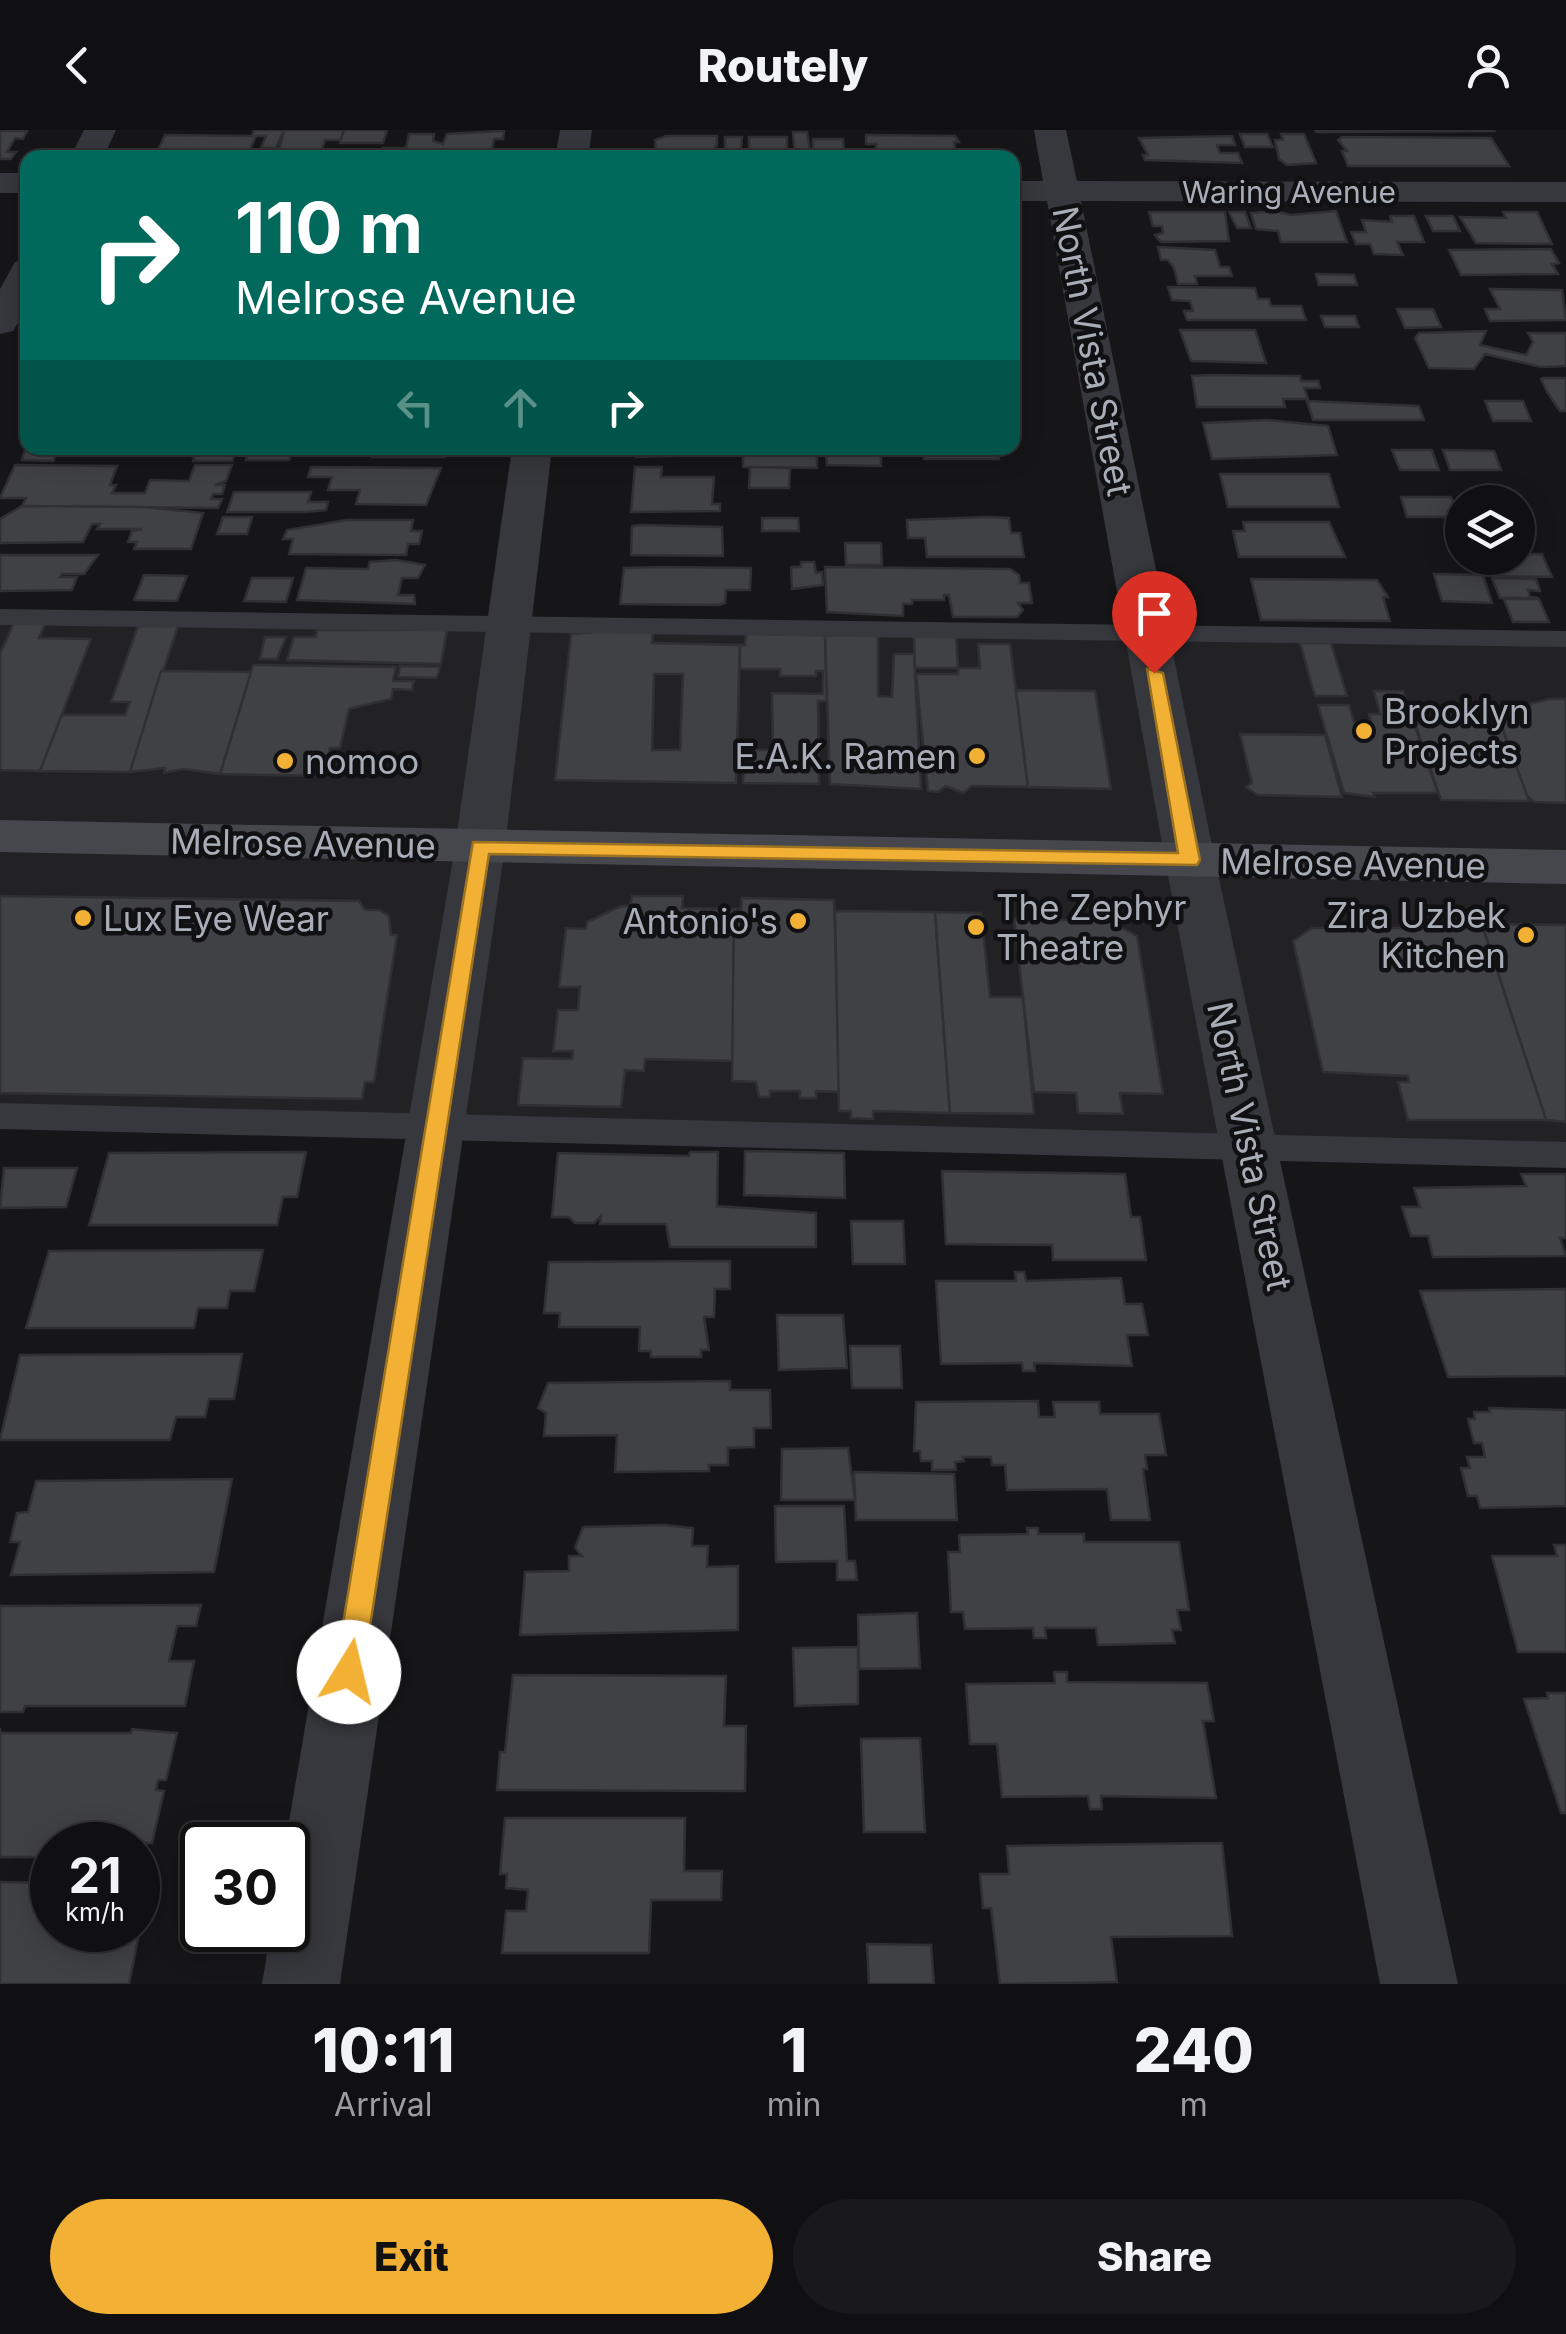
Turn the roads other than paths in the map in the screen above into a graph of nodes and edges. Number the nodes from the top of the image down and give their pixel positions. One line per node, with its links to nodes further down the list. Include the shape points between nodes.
1 (1050, 130): 3 (street, North Vista Street)
2 (1020, 191): 3 (street, Waring Avenue)
3 (1063, 192): 4 (street, Waring Avenue); 10 (street, North Vista Street)
4 (1566, 192)
5 (20, 285): 6 (street)
6 (0, 323)
7 (531, 455): 9 (street)
8 (0, 617): 9 (lane)
9 (509, 624): 10 (lane); 13 (street)
10 (1147, 634): 11 (lane); 14 (street, North Vista Street)
11 (1566, 639)
12 (0, 836): 13 (main road, Melrose Avenue)
13 (480, 847): 14 (main road, Melrose Avenue); 17 (street)
14 (1190, 860): 15 (main road, Melrose Avenue); 18 (street, North Vista Street)
15 (1566, 867)
16 (0, 1116): 17 (lane)
17 (433, 1125): 18 (lane); 20 (street)
18 (1252, 1148): 19 (lane); 21 (street, North Vista Street)
19 (1566, 1154)
20 (301, 1984)
21 (1419, 1984)

